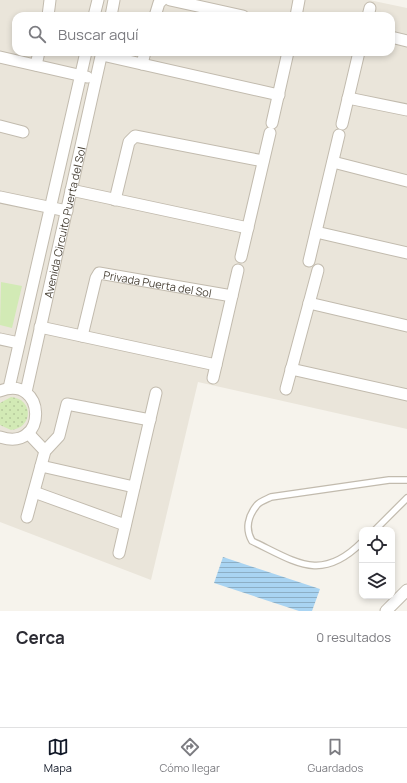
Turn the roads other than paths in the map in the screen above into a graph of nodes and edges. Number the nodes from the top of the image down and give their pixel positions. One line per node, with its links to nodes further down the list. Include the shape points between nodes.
1 (50, 0): 7 (street)
2 (98, 0): 8 (street)
3 (114, 0): 9 (street)
4 (162, 0): 10 (street, via 158,3)
5 (170, 0): 11 (street)
6 (299, 0): 12 (street)
7 (48, 12)
8 (95, 12)
9 (112, 12)
10 (155, 12)
11 (225, 12)
12 (297, 12)
13 (395, 38): 14 (street)
14 (407, 41)
15 (38, 56): 24 (street)
16 (85, 56): 25 (street, Avenida Circuito Puerta del Sol)
17 (101, 56): 26 (street, Avenida Circuito Puerta del Sol)
18 (113, 56): 23 (street)
19 (144, 56): 23 (street)
20 (287, 56): 27 (street)
21 (358, 56): 28 (street)
22 (0, 57): 24 (street)
23 (142, 64): 27 (street)
24 (36, 65): 25 (street)
25 (80, 76): 26 (street); 38 (street, Avenida Circuito Puerta del Sol)
26 (96, 79): 35 (street, Avenida Circuito Puerta del Sol)
27 (279, 95): 32 (street)
28 (348, 98): 29 (street); 33 (street)
29 (407, 110)
30 (0, 126): 31 (street)
31 (23, 132)
32 (263, 161): 37 (street, via 135,136 128,142); 40 (street)
33 (333, 162): 34 (street); 41 (street)
34 (407, 181)
35 (71, 190): 37 (street); 39 (street, Avenida Circuito Puerta del Sol)
36 (0, 197): 38 (street)
37 (115, 200): 40 (street)
38 (50, 208): 39 (street); 53 (street, Avenida Circuito Puerta del Sol)
39 (66, 211): 50 (street, Avenida Circuito Puerta del Sol)
40 (248, 228): 43 (street)
41 (316, 232): 42 (street); 44 (street)
42 (407, 253)
43 (241, 257)
44 (309, 260)
45 (238, 270): 47 (street)
46 (318, 270): 48 (street)
47 (232, 296): 51 (street, Privada Puerta del Sol, via 99,273); 54 (street)
48 (309, 303): 49 (street); 55 (street)
49 (407, 326)
50 (40, 327): 51 (street); 59 (street, Avenida Circuito Puerta del Sol)
51 (82, 336): 54 (street)
52 (0, 339): 53 (street)
53 (19, 343): 58 (street, Avenida Circuito Puerta del Sol)
54 (216, 365): 56 (street)
55 (291, 368): 57 (street); 61 (street)
56 (213, 378)
57 (286, 389)
58 (5, 390): 59 (street, via 18,389)
59 (26, 392): 63 (street, via 36,406 37,414)
60 (156, 393): 62 (street)
61 (407, 396)
62 (150, 420): 65 (street, via 67,404 59,436); 68 (street)
63 (28, 433): 64 (street, via 17,439); 65 (street)
64 (0, 437)
65 (45, 451): 66 (street)
66 (41, 466): 68 (street); 69 (street)
67 (407, 480): 74 (lane, via 389,480 271,497 257,504 247,526 252,541 302,565 318,566 332,562 351,553)
68 (134, 487): 72 (street)
69 (34, 492): 71 (street); 72 (street)
70 (407, 498): 73 (lane)
71 (28, 517)
72 (125, 525): 75 (street)
73 (378, 527)
74 (359, 545)
75 (119, 553)
76 (407, 590): 77 (street)
77 (386, 611)

